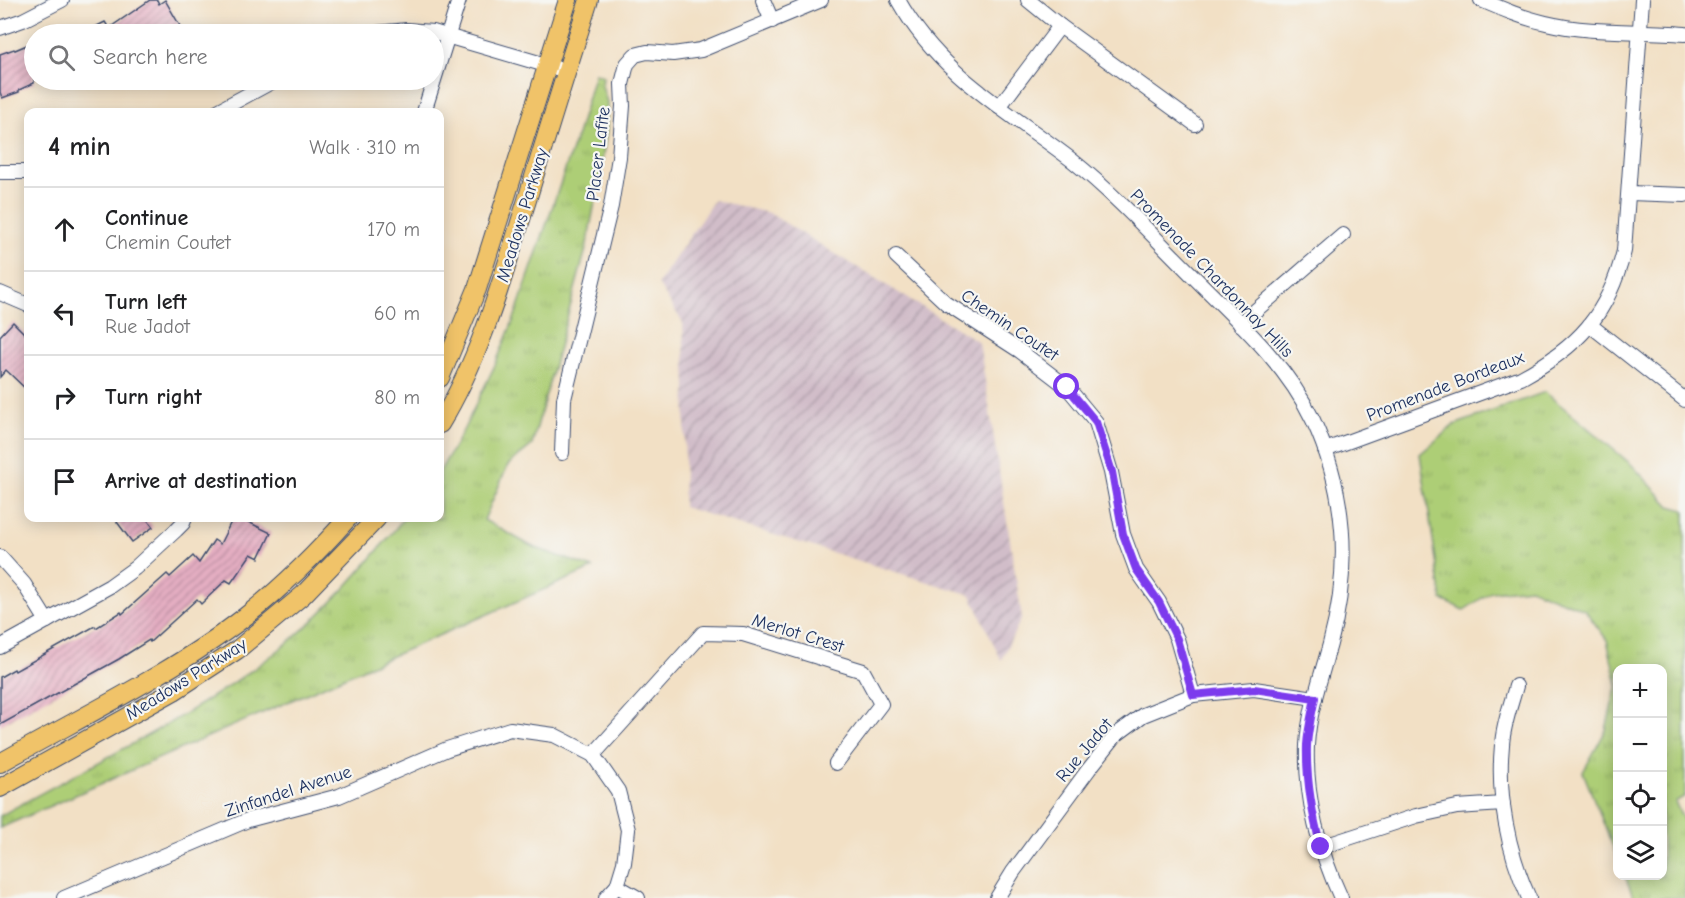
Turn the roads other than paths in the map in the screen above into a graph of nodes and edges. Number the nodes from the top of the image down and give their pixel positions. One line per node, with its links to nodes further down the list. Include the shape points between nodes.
1 (62, 0): 13 (street)
2 (459, 0): 17 (street)
3 (568, 0): 19 (main road, Meadows Parkway)
4 (589, 0): 20 (main road, Meadows Parkway)
5 (763, 0): 11 (street)
6 (821, 0): 11 (street, Placer Lafite)
7 (898, 0): 23 (street, Promenade Chardonnay Hills, via 932,50)
8 (1028, 0): 12 (street)
9 (1480, 0): 14 (street, via 1548,24)
10 (1642, 0): 14 (street, Promenade Bordeaux)
11 (772, 21): 41 (street, Placer Lafite, via 702,50 647,52 635,55 627,64 613,196 564,399)
12 (1060, 26): 23 (street); 26 (street)
13 (0, 28)
14 (1639, 31): 15 (street); 29 (street, Promenade Bordeaux)
15 (1685, 34)
16 (444, 35): 17 (street)
17 (449, 37): 18 (street); 19 (street)
18 (444, 52)
19 (548, 65): 20 (street); 37 (main road, Meadows Parkway, via 477,288)
20 (567, 71): 39 (main road, Meadows Parkway, via 500,290)
21 (257, 90): 24 (street)
22 (431, 90): 25 (street)
23 (999, 107): 35 (street, Promenade Chardonnay Hills, via 1111,193)
24 (223, 108)
25 (425, 108)
26 (1195, 124)
27 (0, 172): 28 (street)
28 (24, 172)
29 (1629, 193): 30 (street); 36 (street, Promenade Bordeaux, via 1618,276)
30 (1685, 195)
31 (1343, 235): 35 (street)
32 (896, 256): 49 (street, Chemin Coutet, via 946,303 1067,387 1096,422 1112,472 1123,534 1136,569 1159,602 1177,639)
33 (0, 292): 34 (street)
34 (24, 303)
35 (1240, 324): 40 (street, Promenade Chardonnay Hills, via 1299,394)
36 (1590, 325): 38 (street); 40 (street, Promenade Bordeaux, via 1546,365 1521,378)
37 (444, 368)
38 (1685, 400)
39 (444, 416)
40 (1325, 450): 50 (street, Promenade Chardonnay Hills, via 1341,513 1343,571 1339,608)
41 (562, 453)
42 (183, 522): 46 (street, via 135,568)
43 (344, 522): 52 (main road, Meadows Parkway, via 279,587 214,639)
44 (373, 522): 54 (main road, Meadows Parkway, via 303,595 229,656)
45 (0, 557): 46 (street, via 24,584)
46 (47, 621): 47 (street)
47 (0, 647)
48 (1516, 686): 55 (street, via 1502,744)
49 (1193, 695): 50 (street, Rue Jadot, via 1254,689); 61 (street, Rue Jadot, via 1143,715 1116,735)
50 (1315, 698): 56 (street, Promenade Chardonnay Hills, via 1307,743 1308,780)
51 (593, 755): 53 (street, Merlot Crest, via 703,633 743,634 863,671 881,704); 57 (street, via 618,791 628,830); 58 (street, Zinfandel Avenue, via 554,735 510,729 447,749 339,795 248,820)
52 (0, 763)
53 (836, 763)
54 (0, 788)
55 (1503, 804): 56 (street, via 1457,807 1416,816); 63 (street, via 1519,876)
56 (1321, 847): 62 (street, Promenade Chardonnay Hills)
57 (617, 886): 59 (street); 60 (street)
58 (64, 898)
59 (606, 898)
60 (638, 898)
61 (997, 898)
62 (1341, 898)
63 (1529, 898)

